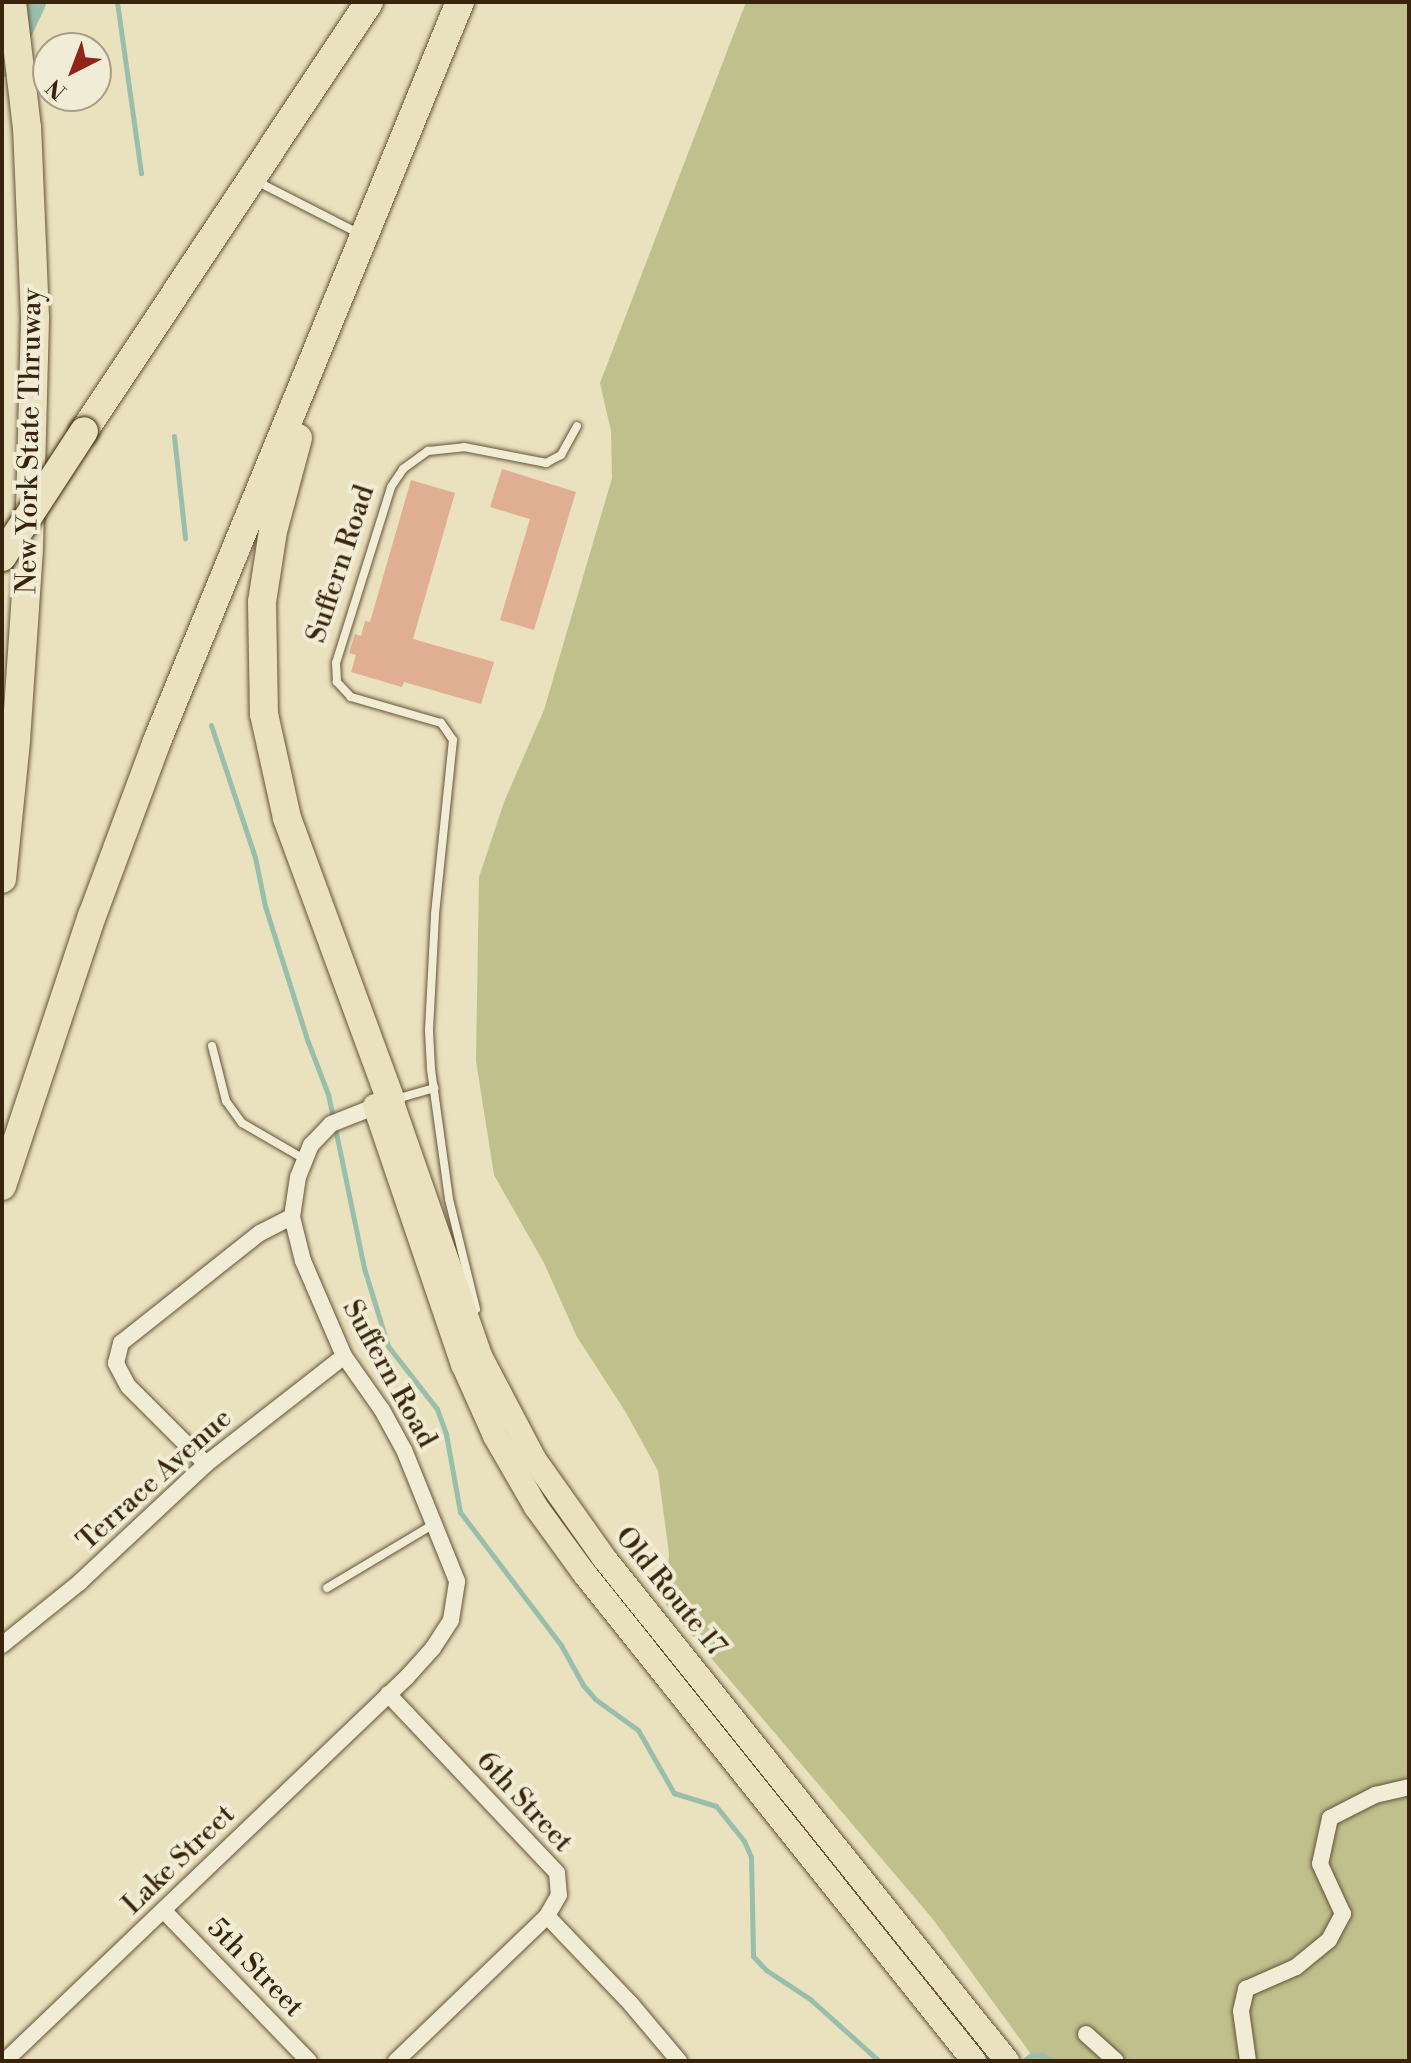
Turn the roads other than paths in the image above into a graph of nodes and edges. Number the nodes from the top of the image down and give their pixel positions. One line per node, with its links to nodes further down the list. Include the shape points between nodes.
1 (12, 2): 8 (highway, New York State Thruway, via 30,175 35,317 21,678)
2 (369, 2): 4 (highway)
3 (460, 2): 5 (highway)
4 (252, 179): 5 (lane); 7 (highway, bridge)
5 (364, 236): 11 (highway, via 281,497 262,602 261,680 269,747 287,818); 13 (highway, via 124,829)
6 (577, 426): 10 (lane, Suffern Road, via 561,455 546,463 464,447 428,451 403,469 391,487 336,663 337,682 351,697 441,723 453,740 432,952 429,1030)
7 (2, 557)
8 (2, 879)
9 (212, 1046): 12 (lane, via 226,1101 242,1123)
10 (434, 1088): 11 (lane, Suffern Road); 18 (lane, Suffern Road, via 456,1236 490,1351 539,1460)
11 (383, 1103): 12 (street, Suffern Road, via 338,1121 311,1145); 18 (main road, Old Route 17, via 480,1356 534,1459); 31 (main road, Old Route 17, via 463,1364 495,1436 536,1507)
12 (304, 1159): 14 (street, Suffern Road)
13 (2, 1186)
14 (292, 1217): 15 (street, Suffern Road, via 303,1261); 16 (street, via 260,1233 121,1343 116,1363 128,1386)
15 (344, 1356): 16 (street, Terrace Avenue); 17 (street, Suffern Road, via 404,1450)
16 (206, 1464): 20 (street, Terrace Avenue, via 80,1582)
17 (434, 1524): 19 (lane); 21 (street, Suffern Road, via 457,1581 451,1620 433,1648)
18 (579, 1526): 26 (main road, Old Route 17)
19 (327, 1588)
20 (2, 1645)
21 (388, 1694): 23 (street, Lake Street); 24 (street, 6th Street, via 557,1873 559,1895)
22 (1409, 1787): 33 (street, via 1375,1795 1330,1818 1320,1864 1343,1914 1329,1940 1296,1967 1246,1989 1241,2011)
23 (164, 1911): 27 (street, Lake Street); 28 (street, 5th Street)
24 (547, 1916): 29 (street); 30 (street)
25 (1086, 2034): 32 (street)
26 (1006, 2060)
27 (5, 2061)
28 (309, 2061)
29 (396, 2061)
30 (679, 2061)
31 (974, 2061)
32 (1116, 2061)
33 (1248, 2061)

